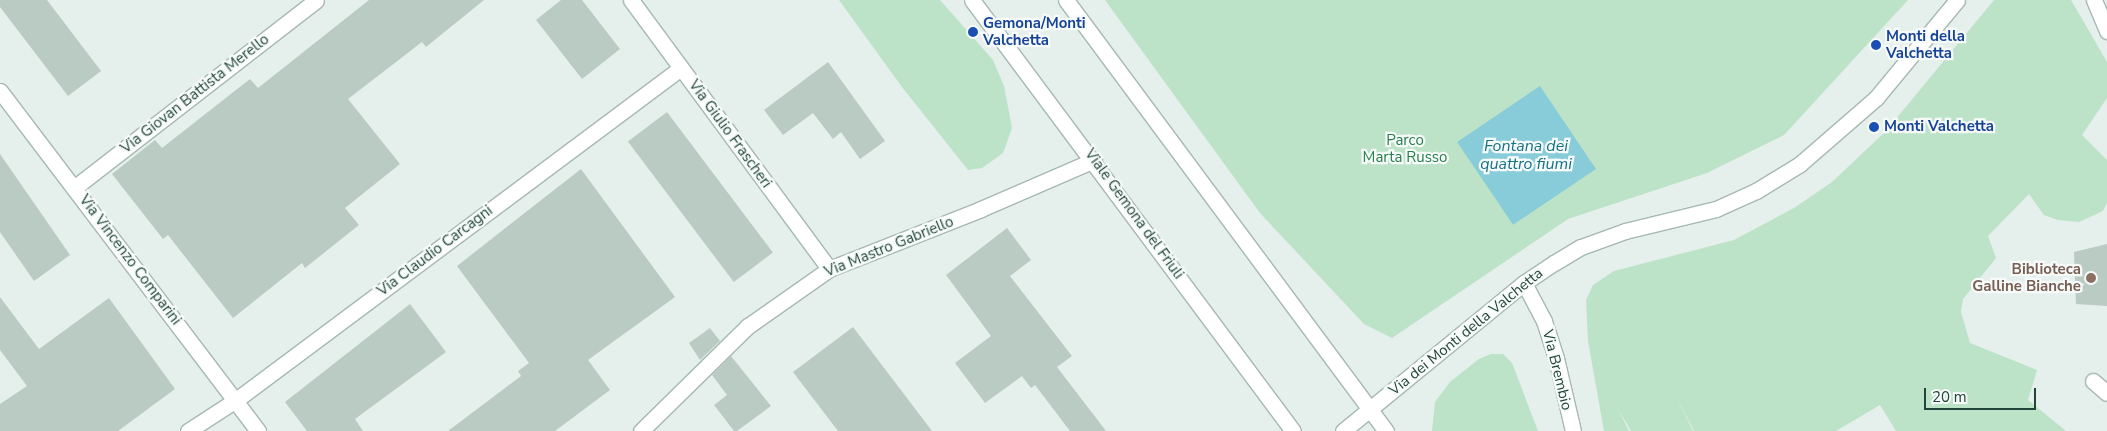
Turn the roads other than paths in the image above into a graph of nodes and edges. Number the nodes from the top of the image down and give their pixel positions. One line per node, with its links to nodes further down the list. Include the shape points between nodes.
1 (316, 0): 11 (street, Via Giovan Battista Merello)
2 (631, 0): 8 (street, Via Giulio Frascheri)
3 (972, 0): 10 (street, Viale Gemona del Friuli)
4 (1066, 0): 17 (street)
5 (1957, 0): 13 (street, Via dei Monti della Valchetta, via 1876,98 1800,164 1756,191 1716,209 1625,231 1581,247)
6 (2094, 0): 7 (street)
7 (2107, 31)
8 (681, 68): 12 (street, Via Giulio Frascheri); 16 (street, Via Claudio Carcagni)
9 (0, 91): 11 (street, Via Vincenzo Comparini)
10 (1094, 160): 12 (street, Via Mastro Gabriello, via 981,209); 21 (street, Viale Gemona del Friuli)
11 (74, 188): 16 (street, Via Vincenzo Comparini)
12 (829, 268): 20 (street, Via Mastro Gabriello, via 748,326)
13 (1524, 283): 17 (street, Via dei Monti della Valchetta); 24 (street, Via Brembio, via 1550,340)
14 (2093, 381): 15 (street)
15 (2107, 393)
16 (236, 400): 18 (street, Via Claudio Carcagni); 19 (street, Via Vincenzo Comparini)
17 (1369, 410): 22 (street, Via dei Monti della Valchetta); 23 (street)
18 (188, 431)
19 (258, 431)
20 (641, 431)
21 (1293, 431)
22 (1343, 431)
23 (1386, 431)
24 (1573, 431)

